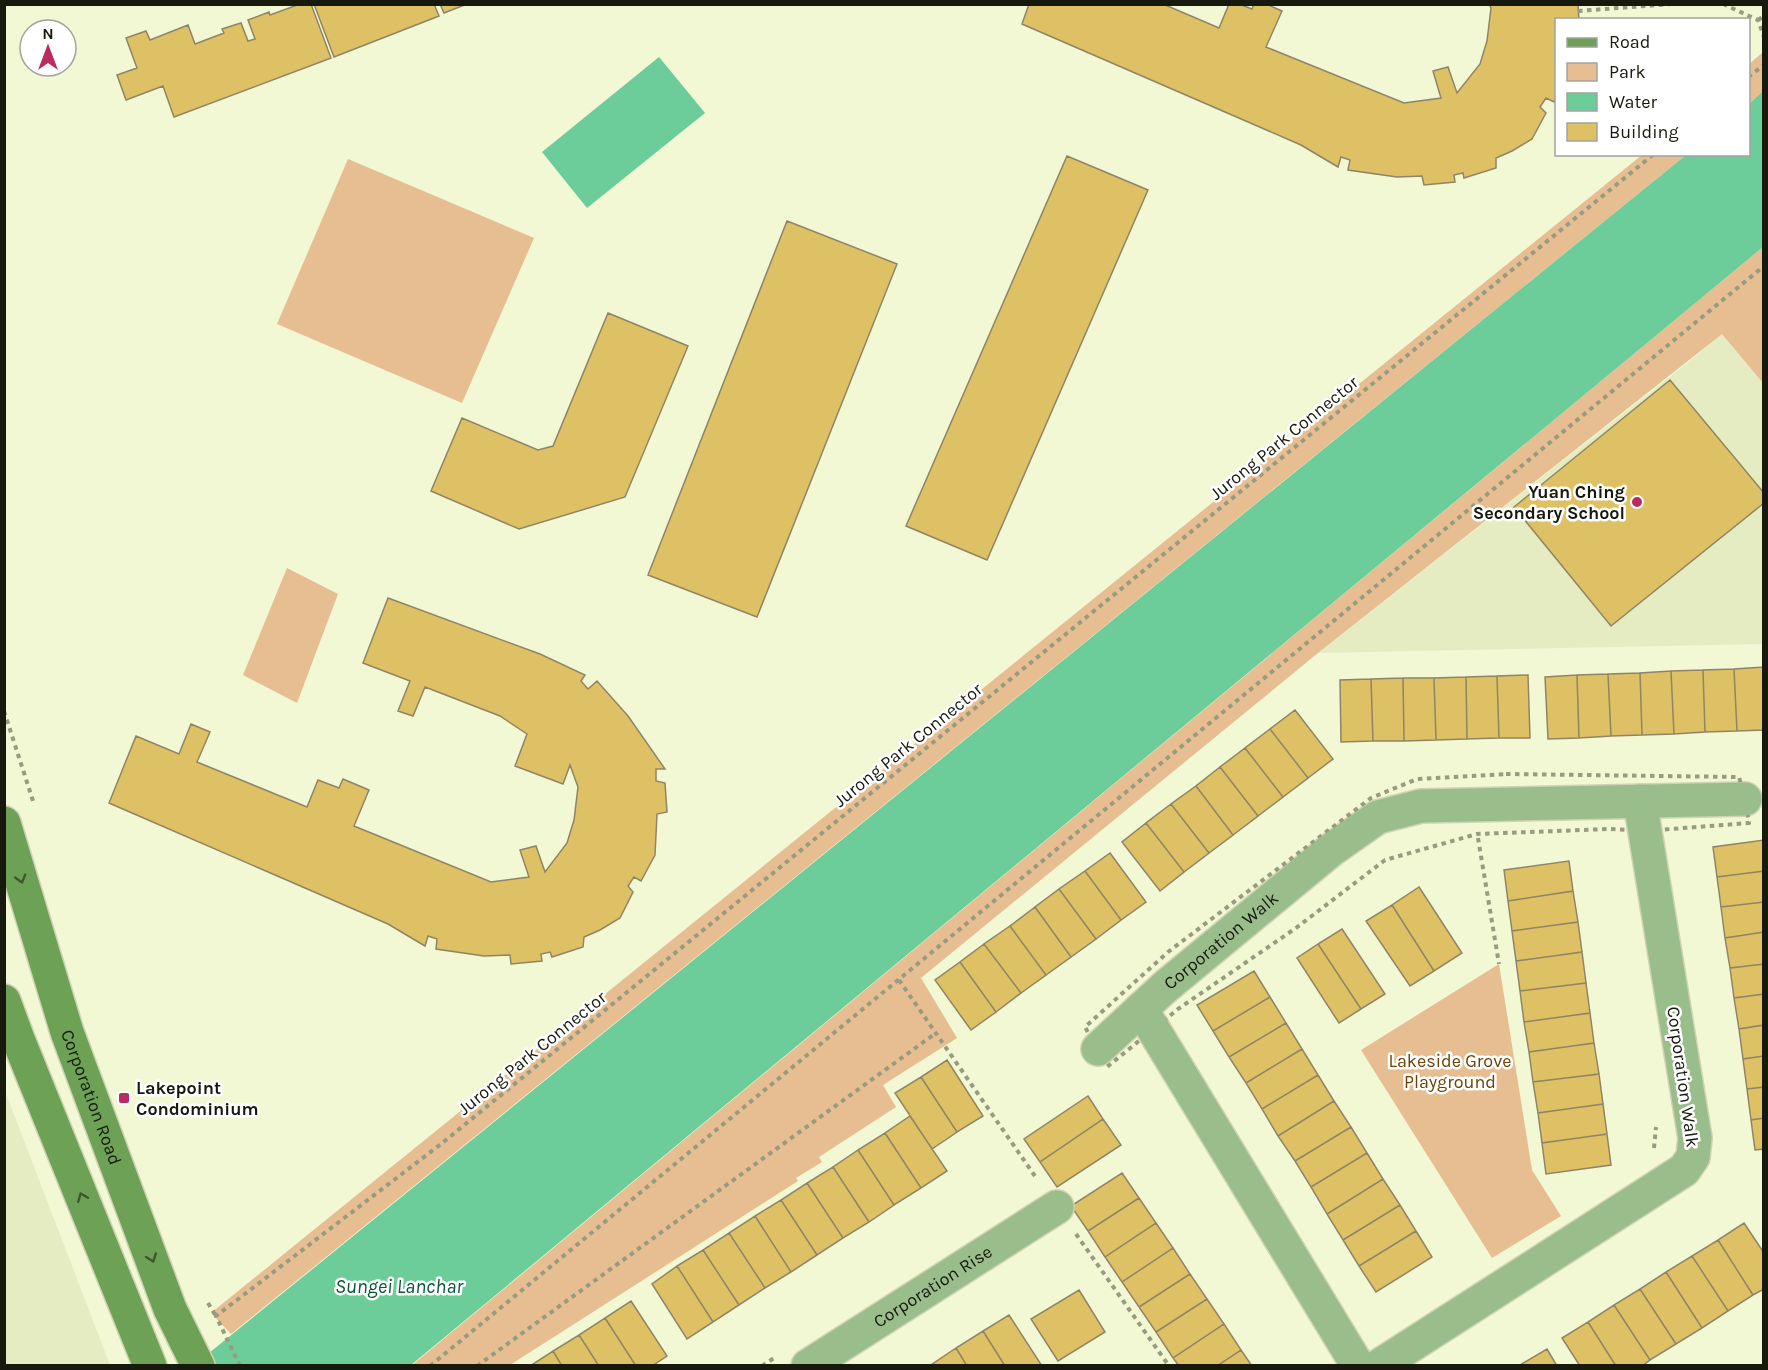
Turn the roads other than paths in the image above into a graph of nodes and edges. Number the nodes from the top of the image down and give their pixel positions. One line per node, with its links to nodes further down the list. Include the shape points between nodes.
1 (1746, 799): 2 (street, Corporation Walk)
2 (1654, 820): 5 (street, Corporation Walk, via 1475,819 1421,806 1378,817 1331,850); 12 (street, Corporation Walk, via 1695,1138 1693,1157 1684,1170)
3 (4, 823): 8 (main road, Corporation Road, one-way to 8, via 68,1032 170,1309)
4 (4, 1001): 9 (main road, one-way to 4)
5 (1141, 1009): 6 (street, Corporation Walk); 11 (street)
6 (1098, 1048)
7 (1057, 1207): 10 (street, Corporation Rise)
8 (193, 1354)
9 (150, 1365)
10 (808, 1365)
11 (1358, 1365)
12 (1378, 1365)

